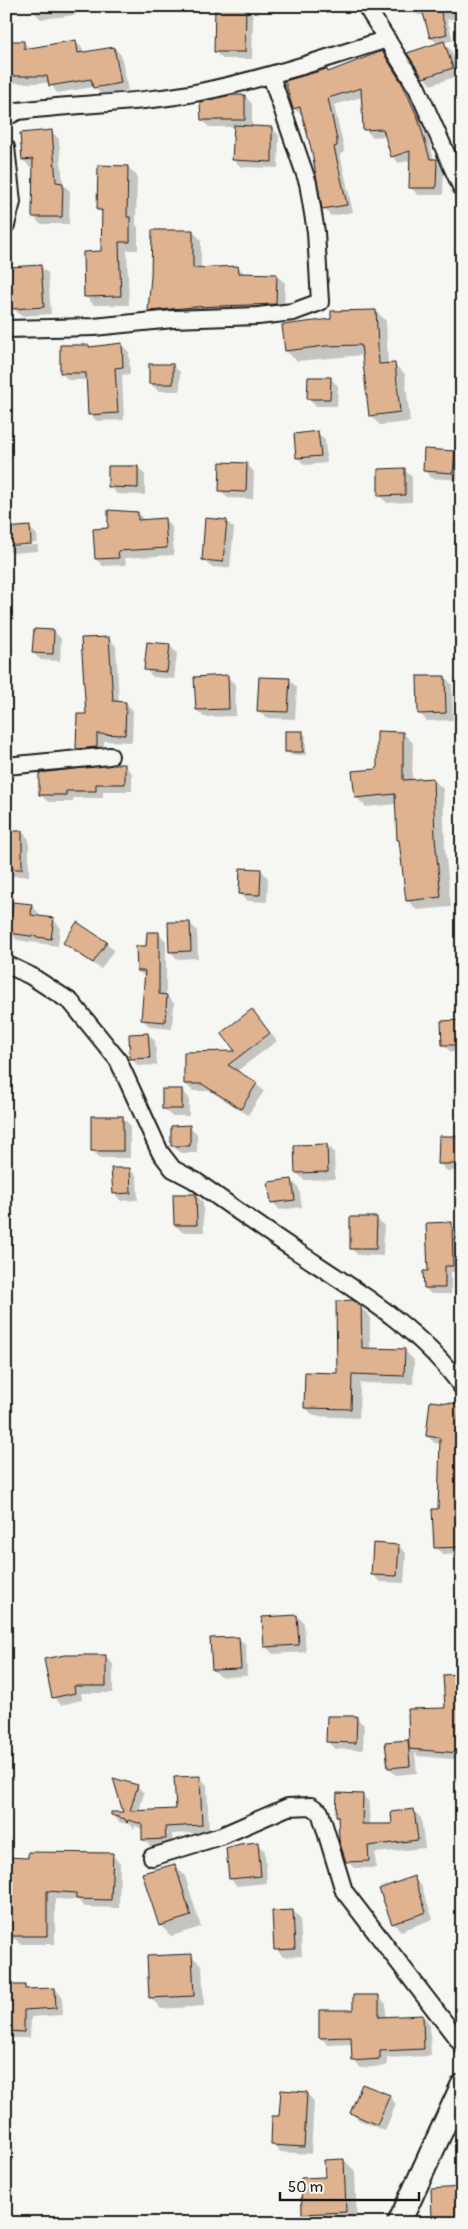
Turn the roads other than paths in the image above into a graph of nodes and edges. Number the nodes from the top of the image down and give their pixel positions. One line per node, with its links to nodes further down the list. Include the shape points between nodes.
1 (366, 6): 2 (street)
2 (387, 40): 3 (street); 6 (street, via 417,88)
3 (271, 76): 4 (street, via 200,92 128,103 18,110); 8 (street, via 308,183 316,232 320,302 293,312 258,316 173,319 94,328)
4 (6, 117)
5 (6, 147): 7 (street, via 12,202)
6 (462, 189)
7 (6, 225)
8 (6, 329)
9 (110, 756): 10 (street)
10 (6, 766)
11 (6, 964): 12 (street, via 70,1002 118,1060 160,1152 173,1169 194,1180 411,1330)
12 (462, 1387)
13 (152, 1857): 14 (street, via 221,1836 288,1807 311,1806 320,1812 344,1891)
14 (462, 2045)
15 (462, 2086): 16 (main road)
16 (399, 2223)

